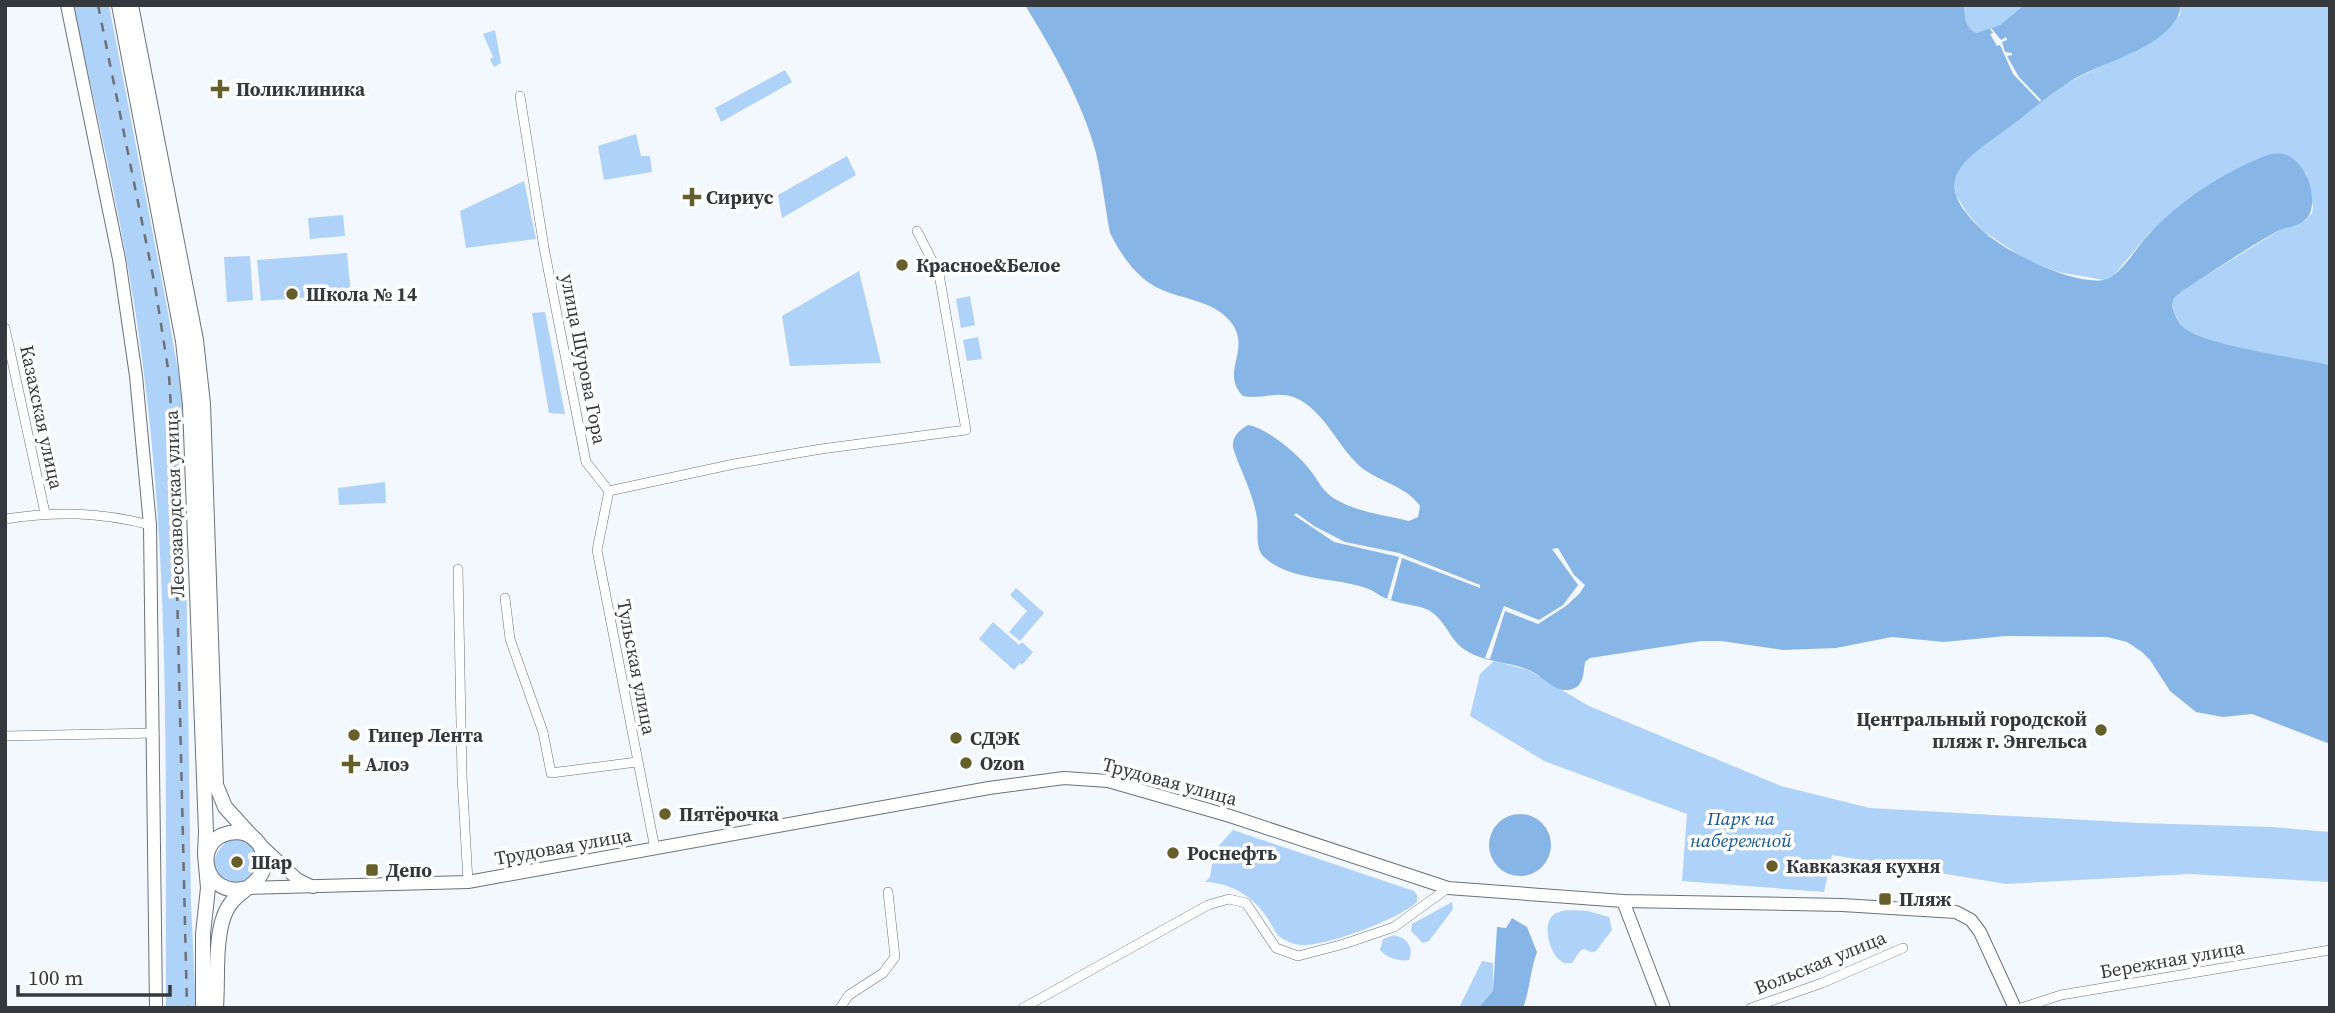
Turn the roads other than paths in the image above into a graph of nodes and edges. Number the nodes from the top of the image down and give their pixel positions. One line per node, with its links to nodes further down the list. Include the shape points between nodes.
1 (67, 5): 10 (main road, Лесозаводская улица, via 119,259)
2 (119, 5): 18 (main road, Лесозаводская улица, via 183,341 190,405)
3 (131, 5): 16 (main road, Лесозаводская улица, via 196,340 204,418 216,785 225,807)
4 (520, 96): 7 (street, улица Шурова Гора, via 586,463)
5 (918, 231): 7 (street, via 939,274 967,430 821,449)
6 (5, 328): 8 (street, Казахская улица)
7 (609, 491): 15 (street, Тульская улица, via 597,550)
8 (44, 513): 9 (street); 10 (street, via 115,516)
9 (5, 519)
10 (150, 525): 13 (main road, Лесозаводская улица)
11 (458, 569): 19 (street)
12 (505, 598): 15 (street, via 510,639 543,732 551,772)
13 (153, 733): 14 (street); 27 (main road, Лесозаводская улица)
14 (5, 736)
15 (637, 762): 17 (street, Тульская улица)
16 (255, 840): 18 (main road, via 244,834 226,834 211,845); 20 (main road, via 297,879); 21 (main road, via 262,849 264,866 260,877)
17 (655, 849): 19 (main road, Трудовая улица); 22 (main road, Трудовая улица, via 1064,778 1108,781 1170,798)
18 (206, 863): 21 (main road, via 220,886); 28 (main road, Лесозаводская улица)
19 (468, 882): 20 (main road, Трудовая улица)
20 (314, 887): 21 (main road, Трудовая улица)
21 (247, 888): 29 (main road, via 229,905 222,923)
22 (1448, 888): 24 (main road, Трудовая улица); 31 (street, via 1394,927 1298,956 1276,948 1246,904 1229,899 1209,905)
23 (888, 892): 30 (street, via 894,957 883,973 849,995)
24 (1623, 901): 32 (main road); 34 (main road, Трудовая улица, via 1956,912 1970,920 1989,949)
25 (1903, 948): 33 (street, Вольская улица)
26 (2330, 950): 35 (street, Бережная улица, via 2061,995)
27 (156, 1008)
28 (203, 1008)
29 (216, 1008)
30 (840, 1008)
31 (1023, 1008)
32 (1664, 1008)
33 (1751, 1008)
34 (2015, 1008)
35 (2021, 1008)

